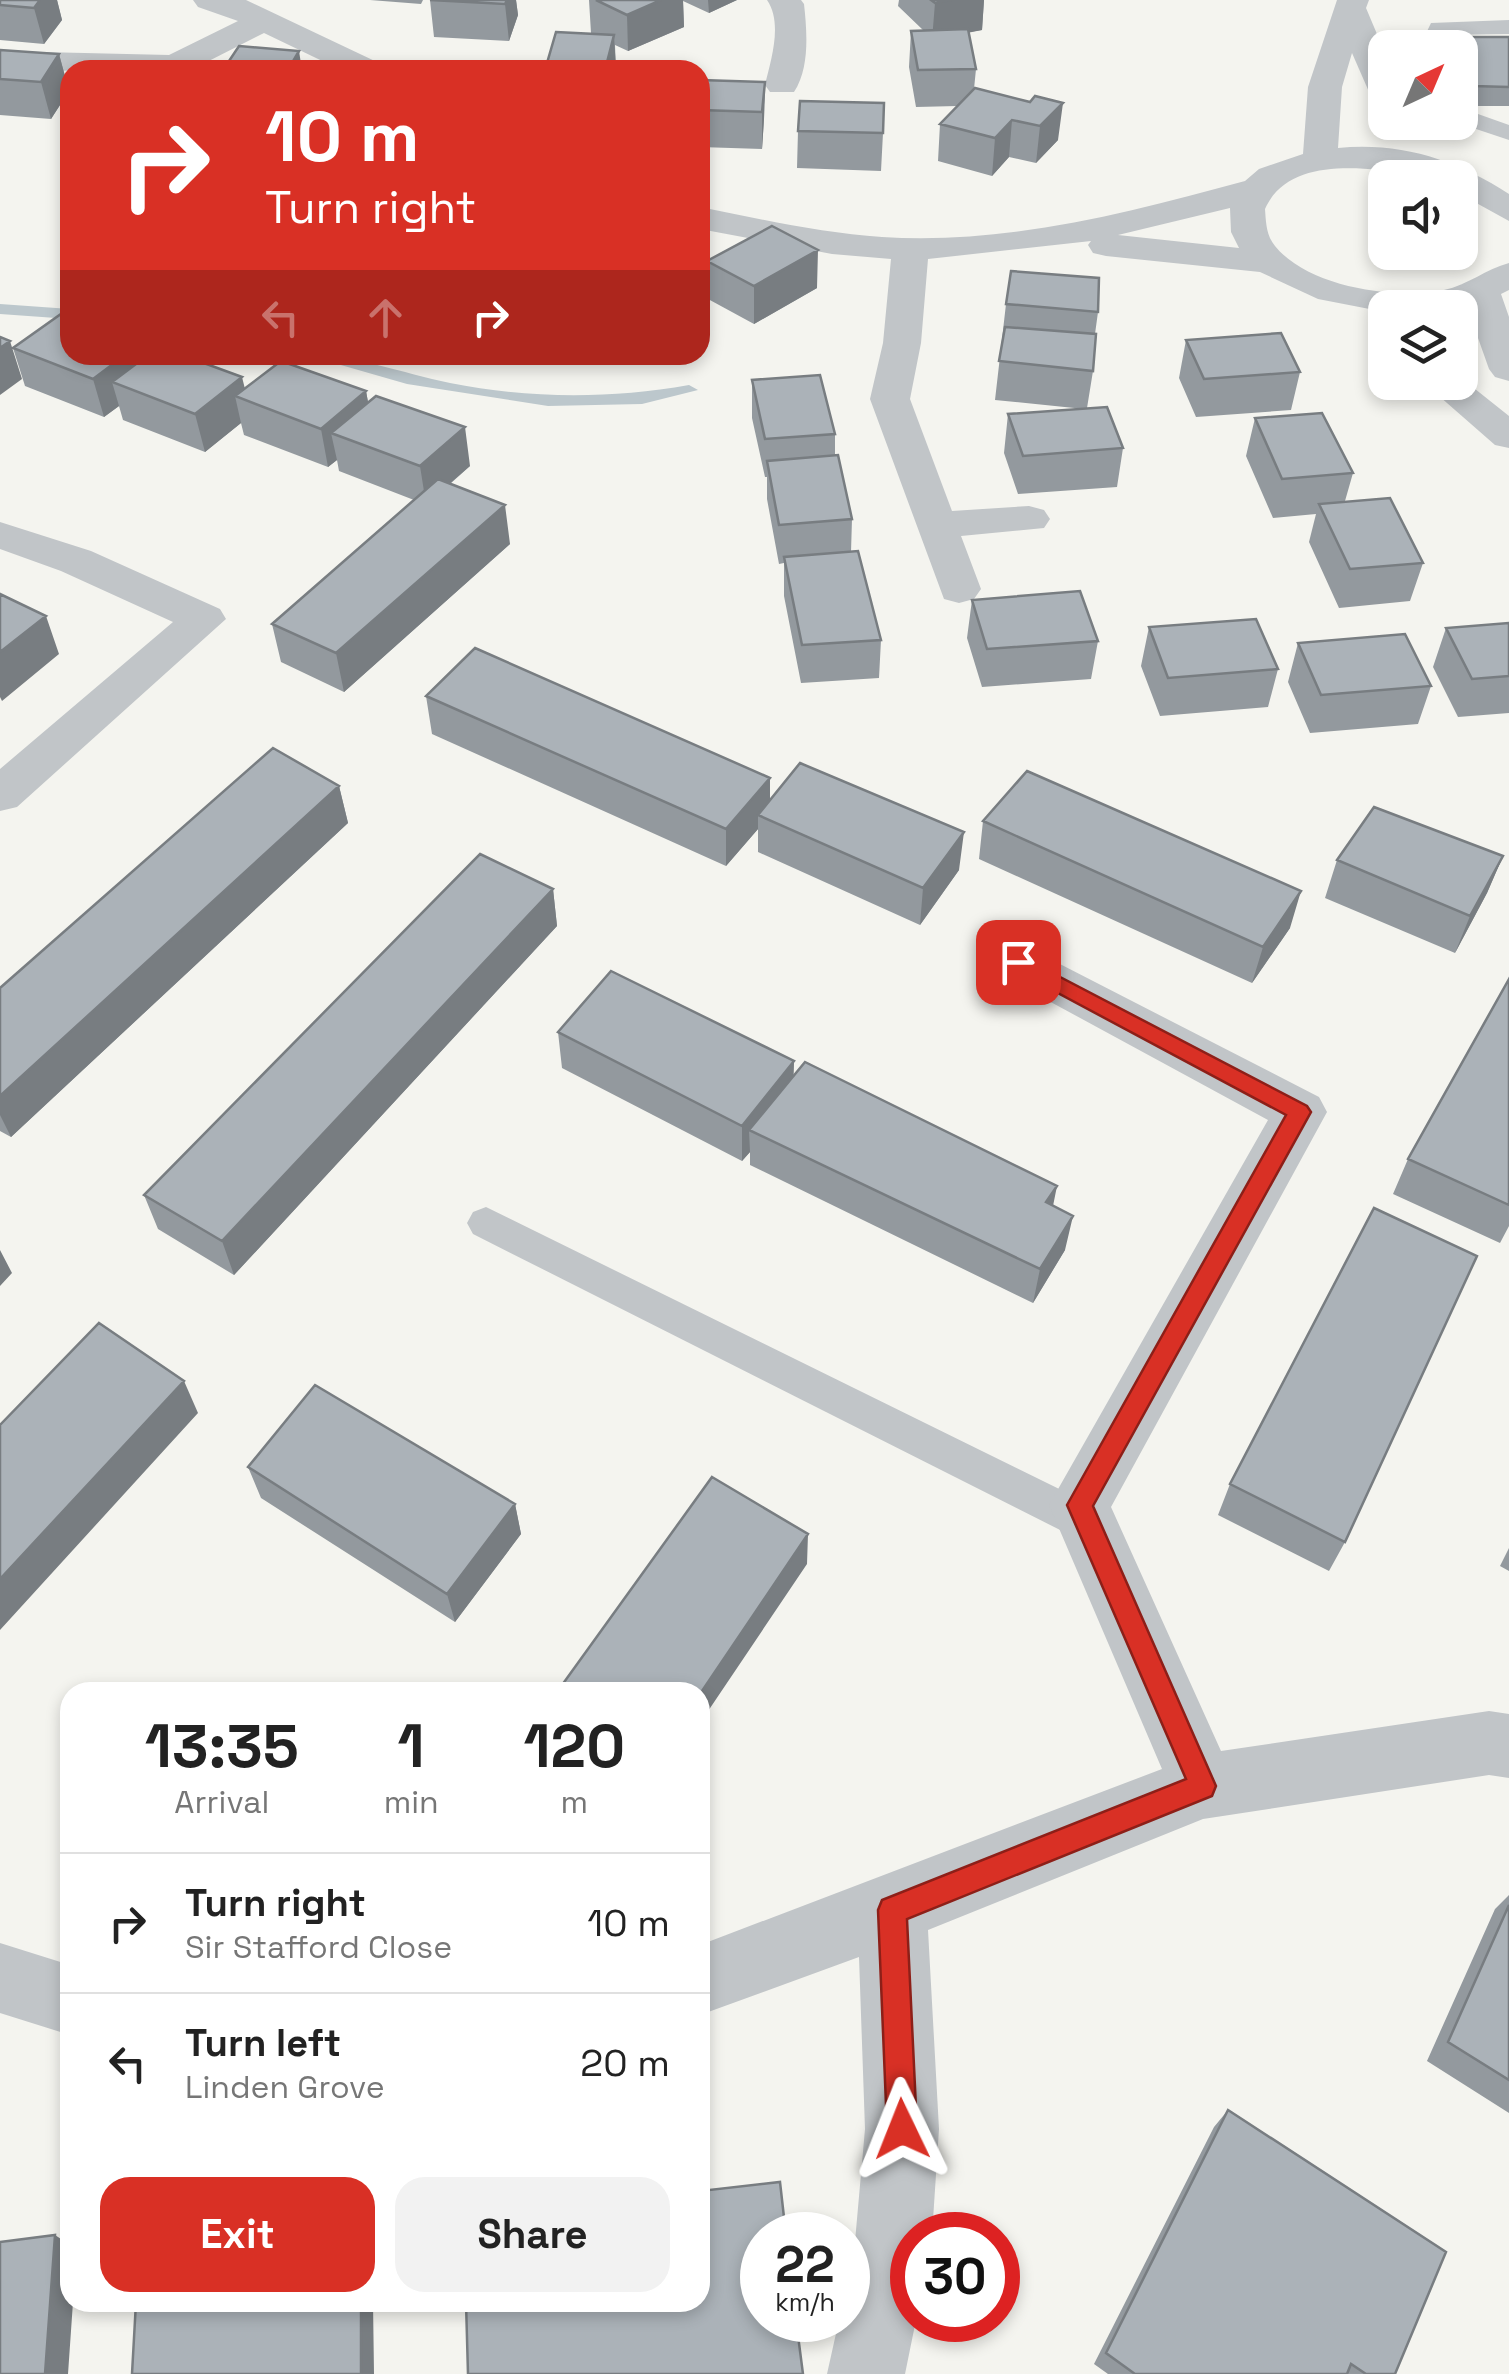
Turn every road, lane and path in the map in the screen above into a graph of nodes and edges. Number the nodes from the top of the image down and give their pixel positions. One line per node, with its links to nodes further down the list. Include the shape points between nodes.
1 (209, 0): 4 (street)
2 (783, 0): 12 (street, via 791,40)
3 (1352, 4): 7 (street); 16 (street, via 1325,87)
4 (264, 20): 8 (street); 9 (street)
5 (1509, 27): 6 (lane)
6 (1438, 30)
7 (1368, 48)
8 (185, 60)
9 (346, 60)
10 (0, 61): 11 (street)
11 (60, 62)
12 (782, 86)
13 (1478, 122): 14 (lane)
14 (1509, 133)
15 (1407, 140): 18 (street)
16 (1320, 160): 17 (street); 19 (street, via 1282,171)
17 (1396, 160)
18 (1432, 160)
19 (1256, 189): 23 (street, via 1162,217); 25 (street, via 1245,212 1250,237)
20 (1478, 191): 21 (street)
21 (1509, 210)
22 (710, 220): 24 (street)
23 (1038, 239): 24 (street); 25 (street)
24 (910, 249): 32 (street, via 890,399)
25 (1272, 262): 27 (street)
26 (1495, 283): 28 (street)
27 (1368, 308)
28 (1509, 369)
29 (1464, 400): 30 (street)
30 (1509, 436)
31 (1030, 519): 32 (street)
32 (936, 525): 34 (street)
33 (0, 535): 35 (street, via 76,560 204,619)
34 (959, 589)
35 (0, 795)
36 (1018, 962): 38 (street, via 1300,1112 1080,1505)
37 (486, 1223): 38 (lane)
38 (1089, 1524): 40 (street)
39 (1509, 1746): 40 (street, via 1489,1742)
40 (1202, 1786): 41 (street)
41 (892, 1910): 42 (street); 45 (street, via 902,2129 894,2246)
42 (710, 1976)
43 (0, 1978): 44 (street)
44 (60, 1997)
45 (866, 2374)

